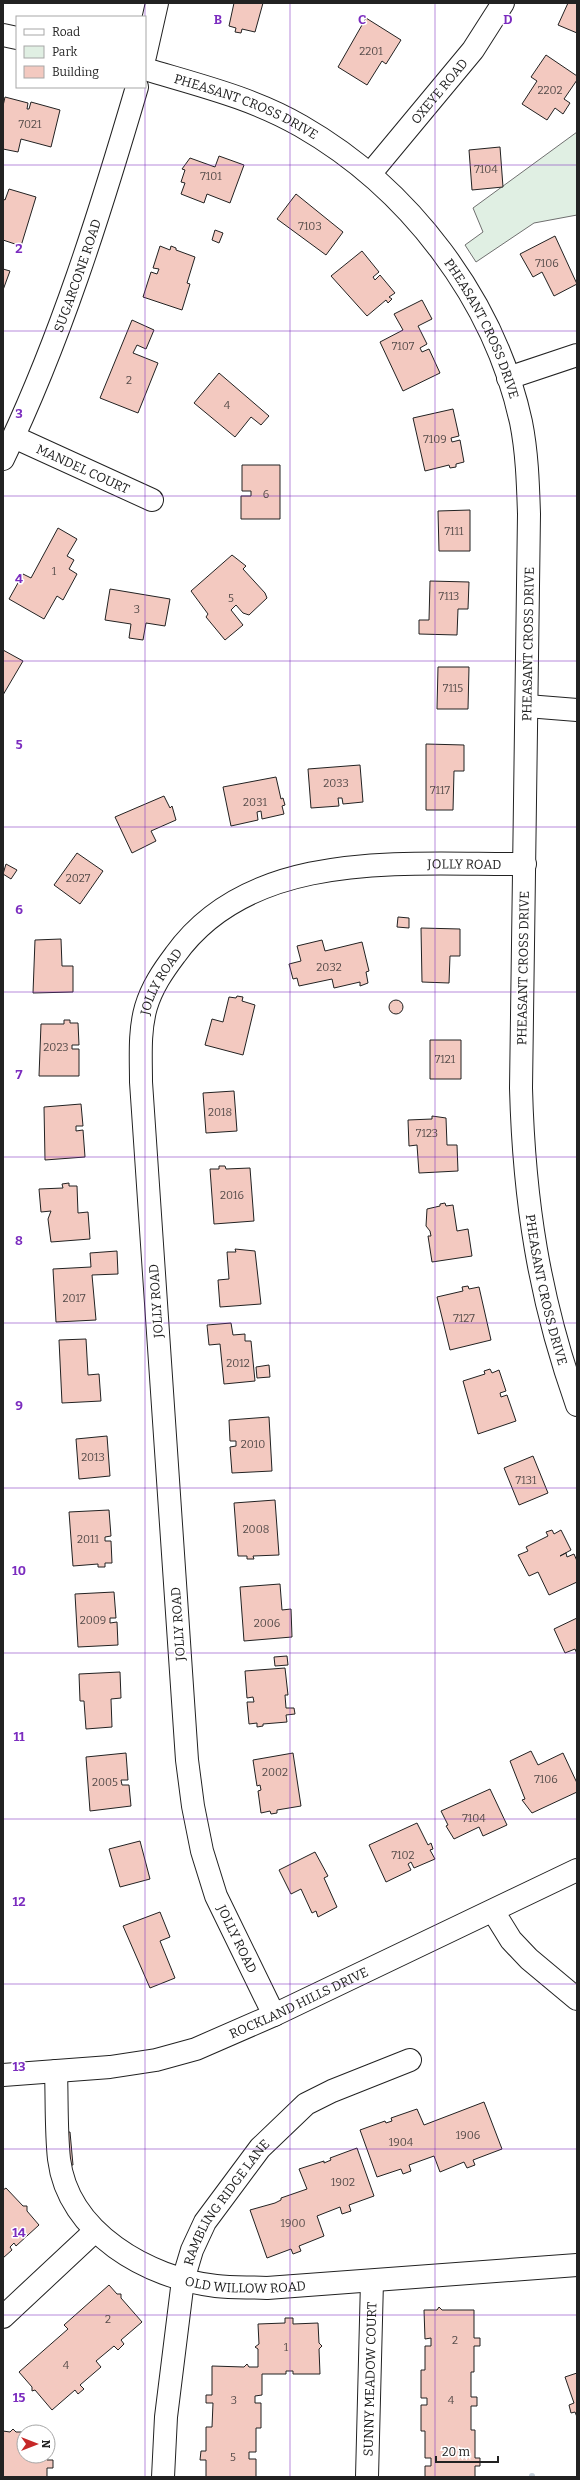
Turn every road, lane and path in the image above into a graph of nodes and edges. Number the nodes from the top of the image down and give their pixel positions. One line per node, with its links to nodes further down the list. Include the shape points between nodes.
1 (157, 3): 5 (street)
2 (503, 3): 8 (street, OXEYE ROAD, via 473,50)
3 (3, 35): 4 (street)
4 (16, 38)
5 (146, 52)
6 (146, 69): 8 (street, PHEASANT CROSS DRIVE, via 262,107 301,126)
7 (137, 88): 11 (street, SUGARCONE ROAD, via 85,254)
8 (370, 174): 10 (street, PHEASANT CROSS DRIVE, via 406,209 439,248 466,289 488,330)
9 (577, 355): 10 (street)
10 (508, 378): 14 (street, PHEASANT CROSS DRIVE, via 520,422 527,471)
11 (14, 437): 12 (street, SUGARCONE ROAD); 13 (street, MANDEL COURT)
12 (3, 460)
13 (152, 500)
14 (527, 706): 15 (street); 16 (street, PHEASANT CROSS DRIVE)
15 (577, 710)
16 (525, 864): 17 (street, PHEASANT CROSS DRIVE, via 521,1088 522,1147 527,1204 547,1308); 21 (street, JOLLY ROAD, via 372,866 325,870 282,880 242,896 211,915 184,942 158,978 146,1008 141,1042 141,1082 187,1760 202,1851 216,1896)
17 (577, 1405)
18 (577, 1870): 19 (street, ROCKLAND HILLS DRIVE)
19 (493, 1911): 20 (street, via 511,1940); 21 (street, ROCKLAND HILLS DRIVE)
20 (577, 1999)
21 (274, 2015): 23 (street, ROCKLAND HILLS DRIVE, via 196,2049 170,2056 110,2067)
22 (410, 2060): 27 (street, RAMBLING RIDGE LANE, via 325,2094 306,2104 283,2124 260,2148 205,2222 192,2250)
23 (56, 2071): 24 (street, ROCKLAND HILLS DRIVE); 25 (street, OLD WILLOW ROAD, via 59,2160 66,2184 77,2207)
24 (3, 2075)
25 (95, 2230): 27 (street, OLD WILLOW ROAD, via 144,2264); 29 (street)
26 (577, 2265): 28 (street, OLD WILLOW ROAD)
27 (183, 2280): 28 (street, OLD WILLOW ROAD, via 216,2286 267,2288); 30 (street, RAMBLING RIDGE LANE, via 166,2418)
28 (372, 2281): 31 (street, SUNNY MEADOW COURT)
29 (3, 2317)
30 (163, 2477)
31 (367, 2477)

